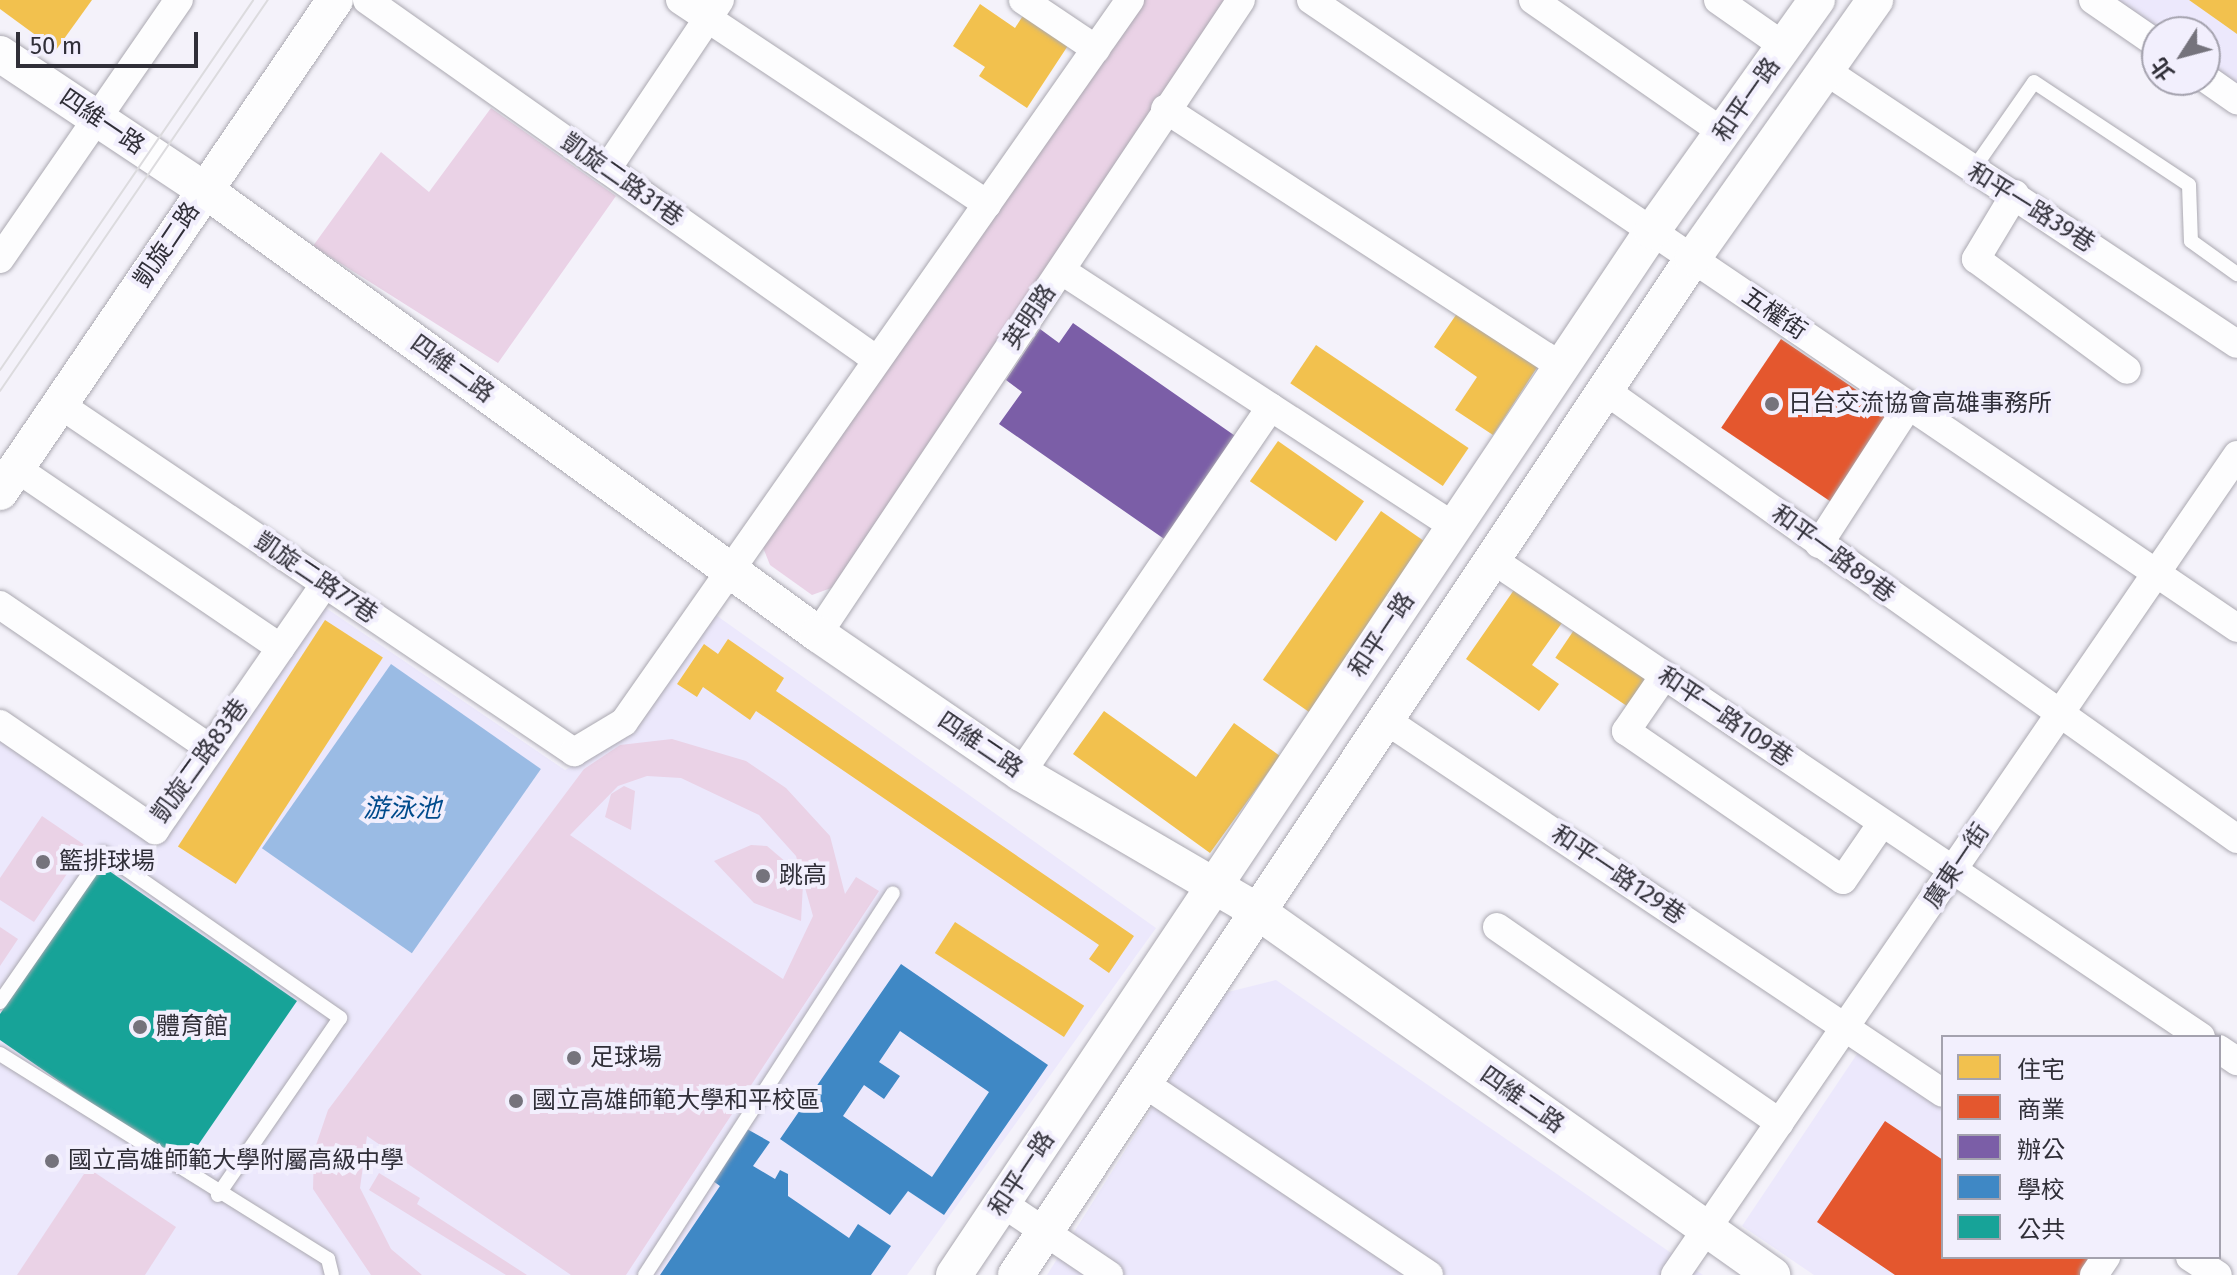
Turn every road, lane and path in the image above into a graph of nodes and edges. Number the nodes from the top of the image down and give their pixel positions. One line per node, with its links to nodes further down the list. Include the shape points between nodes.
1 (179, 0): 21 (street)
2 (335, 0): 25 (street, 凱旋二路)
3 (367, 0): 23 (street, 凱旋二路31巷)
4 (680, 0): 14 (street)
5 (1023, 0): 17 (street)
6 (1130, 0): 17 (street)
7 (1241, 0): 20 (street, 英明路)
8 (1311, 0): 28 (street, 五權街)
9 (1533, 0): 22 (street)
10 (1718, 0): 16 (street)
11 (1817, 0): 16 (street, 和平一路)
12 (1875, 0): 19 (street, 和平一路)
13 (2093, 0): 15 (street)
14 (714, 9): 23 (street); 27 (street)
15 (2141, 33)
16 (1785, 47): 22 (street, 和平一路)
17 (1096, 49): 27 (street)
18 (0, 54): 21 (street, 四維一路)
19 (1826, 71): 24 (street, 和平一路39巷); 29 (street, 和平一路)
20 (1165, 109): 31 (street, 英明路); 35 (street)
21 (97, 118): 25 (street, 四維一路); 30 (street)
22 (1724, 133): 28 (street, 和平一路)
23 (607, 169): 34 (street, 凱旋二路31巷)
24 (1972, 171): 26 (street, 和平一路39巷); 32 (lane, via 2034,82 2189,185 2191,241)
25 (205, 190): 38 (street, 凱旋二路); 46 (street, 四維二路)
26 (2015, 194): 33 (street, 和平一路39巷); 36 (street, via 1976,259)
27 (987, 204): 34 (street)
28 (1652, 231): 29 (street, 五權街); 35 (street, 和平一路)
29 (1693, 258): 37 (street, 和平一路); 39 (street, 五權街)
30 (0, 259)
31 (1062, 271): 40 (street); 51 (street, 英明路)
32 (2237, 274)
33 (2237, 344)
34 (877, 360): 46 (street)
35 (1561, 366): 43 (street, 和平一路)
36 (2127, 370)
37 (1606, 391): 44 (street, 和平一路89巷); 45 (street, 和平一路)
38 (59, 404): 42 (street, 凱旋二路); 48 (street, 凱旋二路77巷)
39 (1909, 405): 44 (street); 47 (street, 五權街)
40 (1271, 407): 43 (street); 58 (street)
41 (2237, 455): 47 (street, 廣東一街)
42 (8, 480): 52 (street)
43 (1454, 527): 62 (street, 和平一路)
44 (1819, 544): 54 (street, 和平一路89巷)
45 (1496, 562): 53 (street, 和平一路109巷); 55 (street, 和平一路)
46 (729, 570): 48 (street, 凱旋二路77巷, via 624,722 574,752); 51 (street, 四維二路)
47 (2158, 574): 50 (street, 五權街); 54 (street, 廣東一街)
48 (325, 584): 52 (street, 凱旋二路83巷)
49 (0, 605): 57 (street)
50 (2237, 628)
51 (818, 634): 58 (street, 四維二路)
52 (281, 648): 57 (street, 凱旋二路83巷)
53 (1664, 676): 59 (street, 和平一路109巷); 59 (street, via 1626,731 1831,872 1843,880)
54 (2059, 717): 60 (street, 和平一路89巷); 61 (street, 廣東一街)
55 (1390, 723): 64 (street, 和平一路); 67 (street, 和平一路129巷)
56 (0, 724): 57 (street, 凱旋二路83巷, via 155,830)
57 (211, 749)
58 (1021, 773): 62 (street, 四維二路)
59 (1882, 823): 61 (street, 和平一路109巷)
60 (2237, 839)
61 (1954, 871): 67 (street, 廣東一街); 68 (street, 和平一路109巷)
62 (1216, 885): 64 (street, 四維二路); 74 (street, 和平一路)
63 (893, 893): 79 (lane)
64 (1257, 911): 70 (street, 和平一路); 75 (street, 四維二路)
65 (1497, 927): 72 (street)
66 (0, 1002): 73 (lane, via 103,853 340,1018)
67 (1846, 1028): 71 (street, 和平一路129巷); 72 (street, 廣東一街)
68 (2198, 1035)
69 (0, 1054): 73 (lane)
70 (1145, 1084): 76 (street, 和平一路); 83 (street)
71 (1941, 1092)
72 (1780, 1123): 75 (street, 廣東一街)
73 (218, 1195): 78 (lane, via 328,1259)
74 (1002, 1203): 76 (street); 80 (street, 和平一路)
75 (1706, 1230): 84 (street, 廣東一街); 85 (street, 四維二路)
76 (1045, 1231): 81 (street, 和平一路); 82 (street)
77 (2193, 1259): 86 (street)
78 (332, 1275)
79 (645, 1275)
80 (954, 1275)
81 (1016, 1275)
82 (1109, 1275)
83 (1429, 1275)
84 (1675, 1275)
85 (1772, 1275)
86 (2218, 1275)

